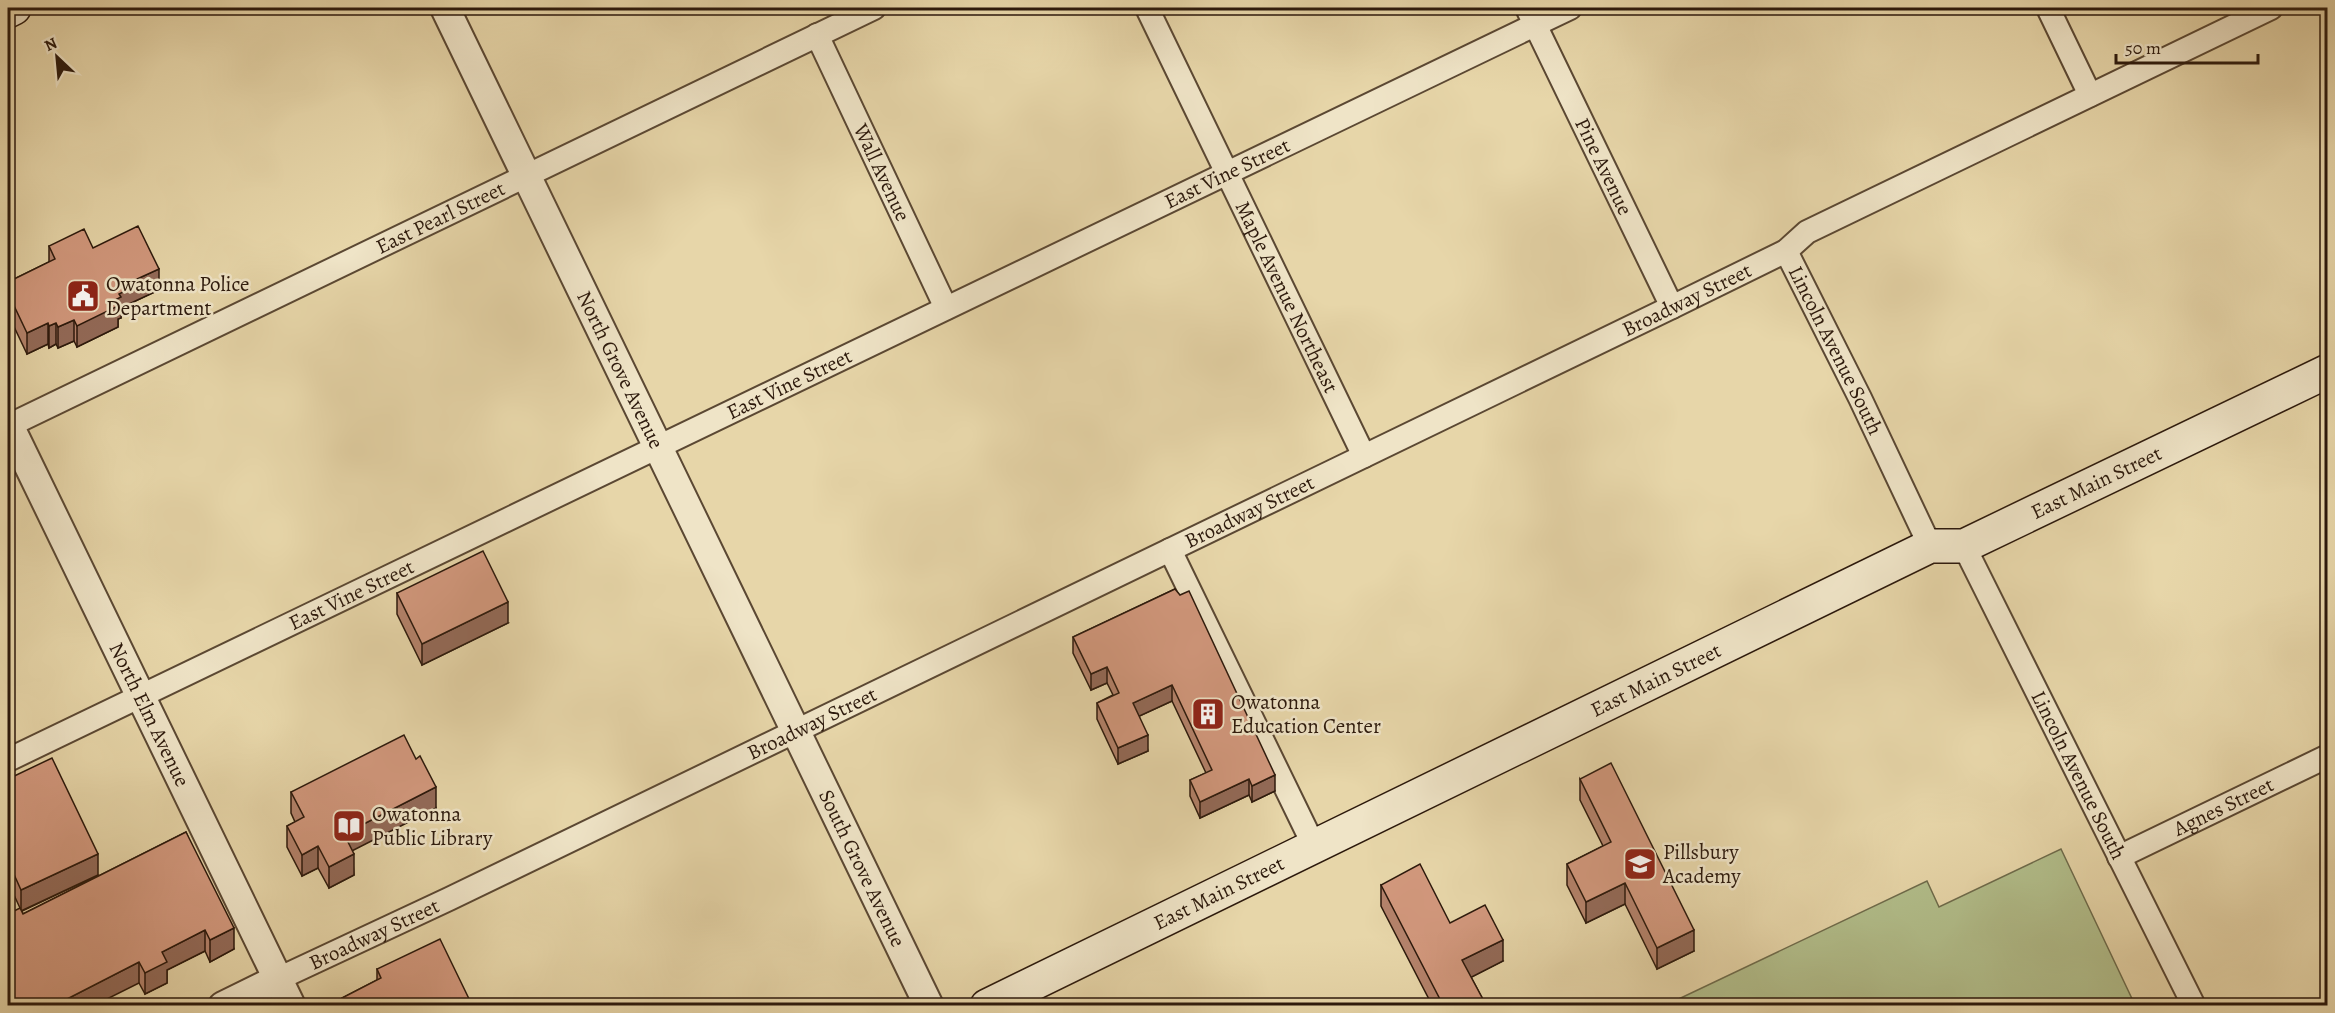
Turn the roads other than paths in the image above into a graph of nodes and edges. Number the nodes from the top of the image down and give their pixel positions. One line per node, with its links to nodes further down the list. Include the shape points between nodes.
1 (14, 8): 8 (main road)
2 (445, 8): 13 (street, North Grove Avenue)
3 (874, 8): 10 (street, East Pearl Street)
4 (1148, 8): 12 (street, Maple Avenue Northeast)
5 (1570, 8): 9 (street, East Vine Street)
6 (2048, 8): 11 (street)
7 (2271, 8): 11 (street, Broadway Street)
8 (8, 11)
9 (1531, 16): 12 (street, East Vine Street); 15 (street, Pine Avenue)
10 (817, 35): 13 (street, East Pearl Street); 16 (street, Wall Avenue)
11 (2090, 95): 14 (street, Broadway Street, via 1807,232)
12 (1227, 173): 16 (street, East Vine Street); 20 (street, Maple Avenue Northeast)
13 (526, 175): 18 (street, East Pearl Street); 19 (street, North Grove Avenue)
14 (1786, 251): 15 (street, Broadway Street); 21 (street, Lincoln Avenue South)
15 (1672, 307): 20 (street, Broadway Street)
16 (946, 308): 19 (street, East Vine Street)
17 (2328, 371): 22 (main road, East Main Street)
18 (8, 425): 24 (street, North Elm Avenue)
19 (658, 447): 24 (street, East Vine Street); 25 (street, North Grove Avenue)
20 (1364, 456): 23 (street, Broadway Street)
21 (1930, 546): 22 (main road, East Main Street); 28 (main road, East Main Street)
22 (1964, 546): 29 (street, Lincoln Avenue South)
23 (1170, 550): 25 (street, Broadway Street); 28 (street)
24 (141, 696): 27 (street, East Vine Street); 30 (street, North Elm Avenue)
25 (796, 731): 30 (street, Broadway Street); 33 (street, South Grove Avenue)
26 (2328, 756): 29 (street, Agnes Street)
27 (8, 760)
28 (1314, 846): 34 (main road, East Main Street)
29 (2119, 857): 35 (street, Lincoln Avenue South)
30 (278, 979): 31 (street, Broadway Street); 32 (street, North Elm Avenue)
31 (223, 1005)
32 (291, 1005)
33 (929, 1005)
34 (987, 1005)
35 (2194, 1005)

